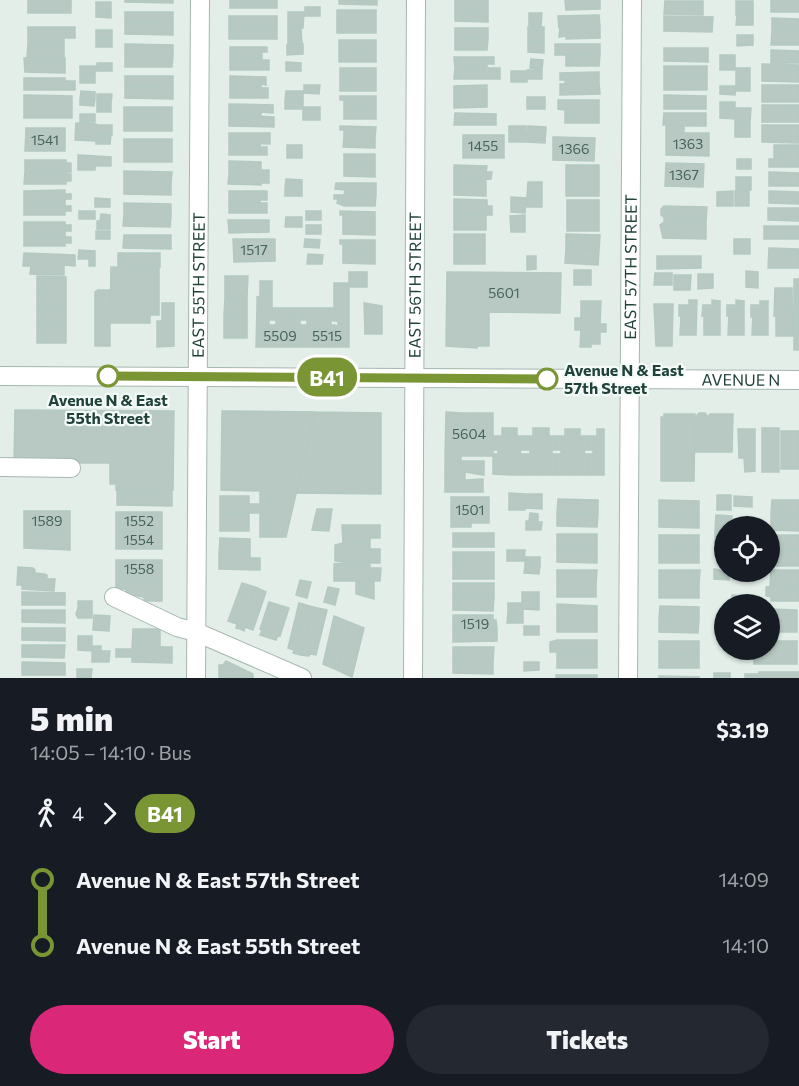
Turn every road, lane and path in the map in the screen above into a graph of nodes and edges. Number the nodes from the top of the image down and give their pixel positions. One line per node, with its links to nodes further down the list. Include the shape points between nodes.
1 (200, 0): 5 (street, EAST 55TH STREET)
2 (416, 0): 6 (street, EAST 56TH STREET)
3 (632, 0): 7 (street, EAST 57TH STREET)
4 (0, 375): 5 (street, AVENUE N)
5 (198, 377): 6 (street, AVENUE N); 12 (street, EAST 55TH STREET)
6 (414, 378): 7 (street, AVENUE N); 15 (street, EAST 56TH STREET)
7 (629, 379): 8 (street, AVENUE N); 16 (street, EAST 57TH STREET)
8 (799, 380)
9 (0, 467): 10 (street)
10 (71, 468)
11 (114, 597): 12 (street)
12 (196, 632): 13 (street, EAST 55TH STREET); 14 (street)
13 (196, 678)
14 (302, 678)
15 (413, 678)
16 (628, 678)

